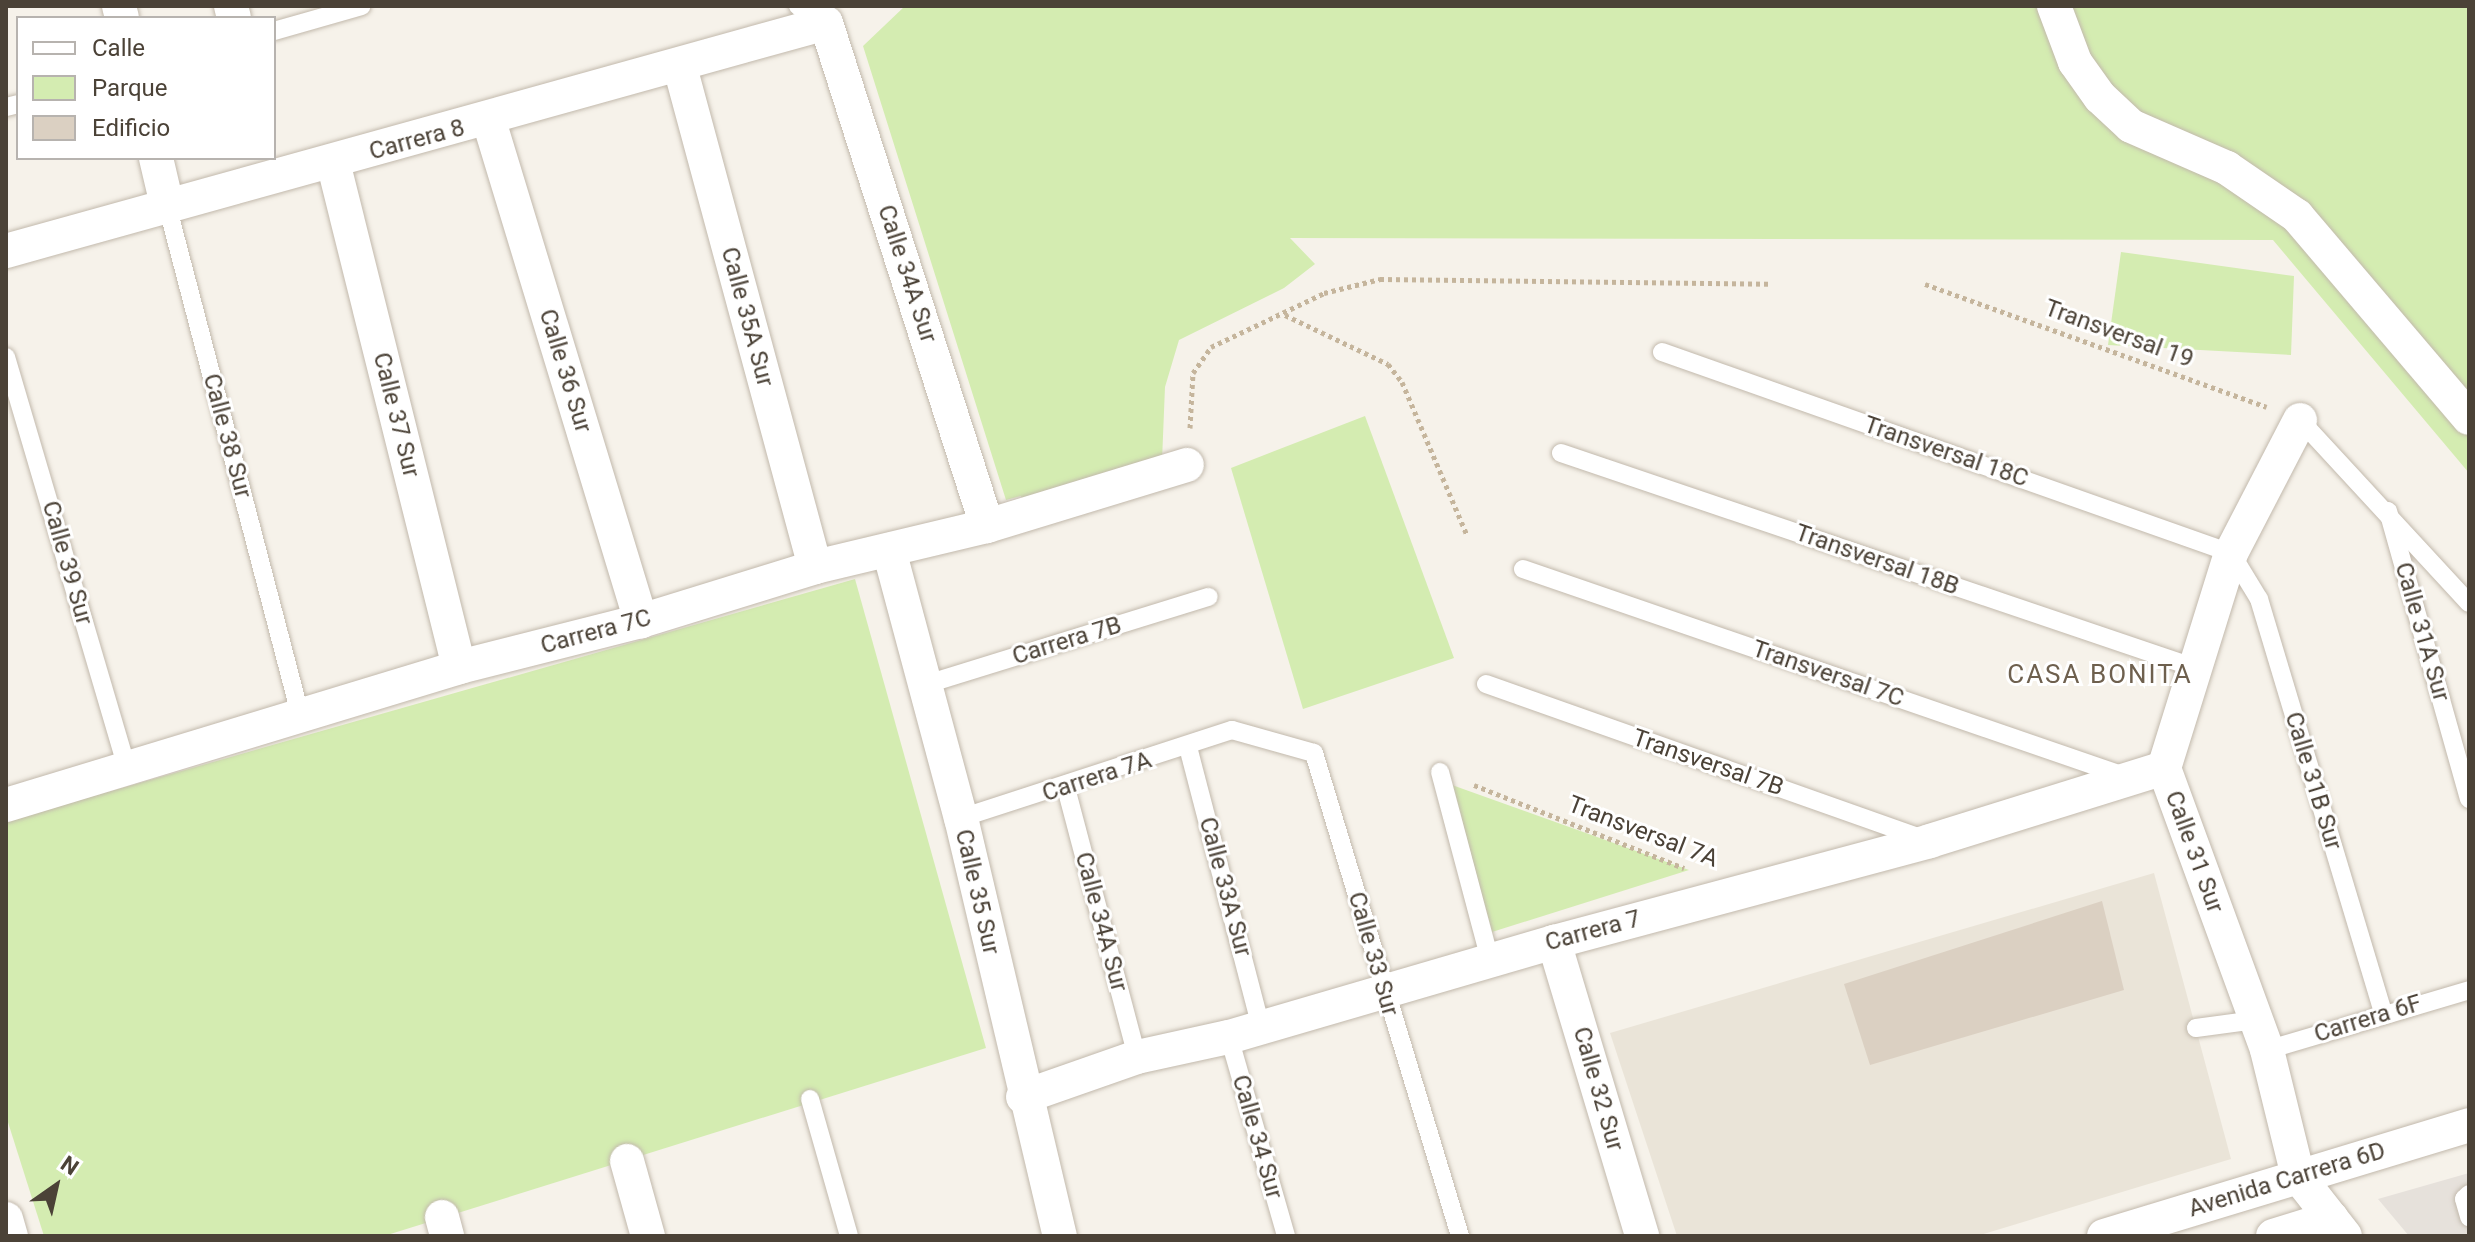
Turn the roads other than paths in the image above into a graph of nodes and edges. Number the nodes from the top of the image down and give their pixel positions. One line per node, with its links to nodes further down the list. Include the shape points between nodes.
1 (361, 6): 4 (lane)
2 (2054, 6): 13 (street, via 2075,62 2100,97 2131,126 2227,168 2297,216)
3 (812, 14): 5 (street, Carrera 8); 18 (street, Calle 34A Sur)
4 (276, 30)
5 (680, 67): 6 (street, Carrera 8); 21 (street, Calle 35A Sur)
6 (489, 121): 8 (street, Carrera 8); 25 (street, Calle 36 Sur)
7 (156, 160): 9 (street, Calle 38 Sur)
8 (333, 162): 9 (street, Carrera 8); 26 (street, Calle 37 Sur)
9 (168, 209): 10 (street, Carrera 8); 30 (lane, Calle 38 Sur)
10 (6, 251)
11 (1662, 352): 20 (lane, Transversal 18C)
12 (6, 357): 33 (lane, Calle 39 Sur)
13 (2469, 418)
14 (2300, 420): 17 (lane); 20 (street, Calle 31 Sur)
15 (1561, 453): 27 (lane, Transversal 18B)
16 (1187, 465): 18 (street, Carrera 7C)
17 (2388, 511): 24 (lane); 37 (lane, Calle 31A Sur)
18 (987, 526): 19 (street, Carrera 7C)
19 (889, 550): 21 (street, Carrera 7C); 29 (street, Calle 35 Sur)
20 (2231, 553): 27 (street, Calle 31 Sur); 45 (lane, Calle 31B Sur, via 2259,599)
21 (815, 567): 25 (street, Carrera 7C)
22 (1523, 569): 35 (lane, Transversal 7C)
23 (1209, 597): 29 (lane, Carrera 7B)
24 (2469, 603)
25 (641, 621): 26 (street, Carrera 7C)
26 (459, 667): 30 (street, Carrera 7C)
27 (2193, 667): 35 (street, Calle 31 Sur)
28 (1486, 684): 40 (lane, Transversal 7B)
29 (924, 685): 39 (street, Calle 35 Sur)
30 (300, 714): 33 (street, Carrera 7C)
31 (1232, 730): 32 (lane, Carrera 7A); 44 (lane, Calle 33 Sur, via 1314,753)
32 (1188, 747): 36 (lane, Carrera 7A); 46 (lane, Calle 33A Sur)
33 (127, 769): 38 (street, Carrera 7C)
34 (1440, 772): 42 (lane)
35 (2148, 774): 40 (street, Carrera 7); 48 (street, Calle 31 Sur)
36 (1066, 788): 39 (lane, Carrera 7A); 50 (lane, Calle 34A Sur)
37 (2469, 799)
38 (6, 805)
39 (961, 818): 51 (street, Calle 35 Sur)
40 (1930, 841): 41 (street, Carrera 7)
41 (1554, 942): 42 (street, Carrera 7); 66 (street, Calle 32 Sur)
42 (1490, 960): 44 (street, Carrera 7)
43 (2469, 990): 45 (lane, Carrera 6F)
44 (1383, 992): 46 (street, Carrera 7); 65 (lane, Calle 33 Sur)
45 (2383, 1013): 48 (lane, Carrera 6F)
46 (1261, 1027): 49 (street, Carrera 7)
47 (2196, 1028): 48 (lane, Carrera 6F)
48 (2261, 1035): 55 (street, Calle 31 Sur)
49 (1229, 1037): 50 (street, Carrera 7); 64 (lane, Calle 34 Sur)
50 (1137, 1057): 51 (street, Carrera 7)
51 (1023, 1097): 63 (street, Calle 35 Sur)
52 (810, 1099): 62 (lane)
53 (2469, 1125): 55 (street, Avenida Carrera 6D)
54 (627, 1161): 61 (street)
55 (2298, 1176): 59 (street, Calle 31 Sur); 67 (street, Avenida Carrera 6D)
56 (2469, 1194): 57 (lane, via 2464,1199)
57 (2469, 1217)
58 (6, 1219): 60 (street)
59 (2338, 1227): 68 (street, Avenida Carrera 6D)
60 (11, 1236)
61 (648, 1236)
62 (849, 1236)
63 (1060, 1236)
64 (1286, 1236)
65 (1460, 1236)
66 (1642, 1236)
67 (2104, 1236)
68 (2273, 1236)

